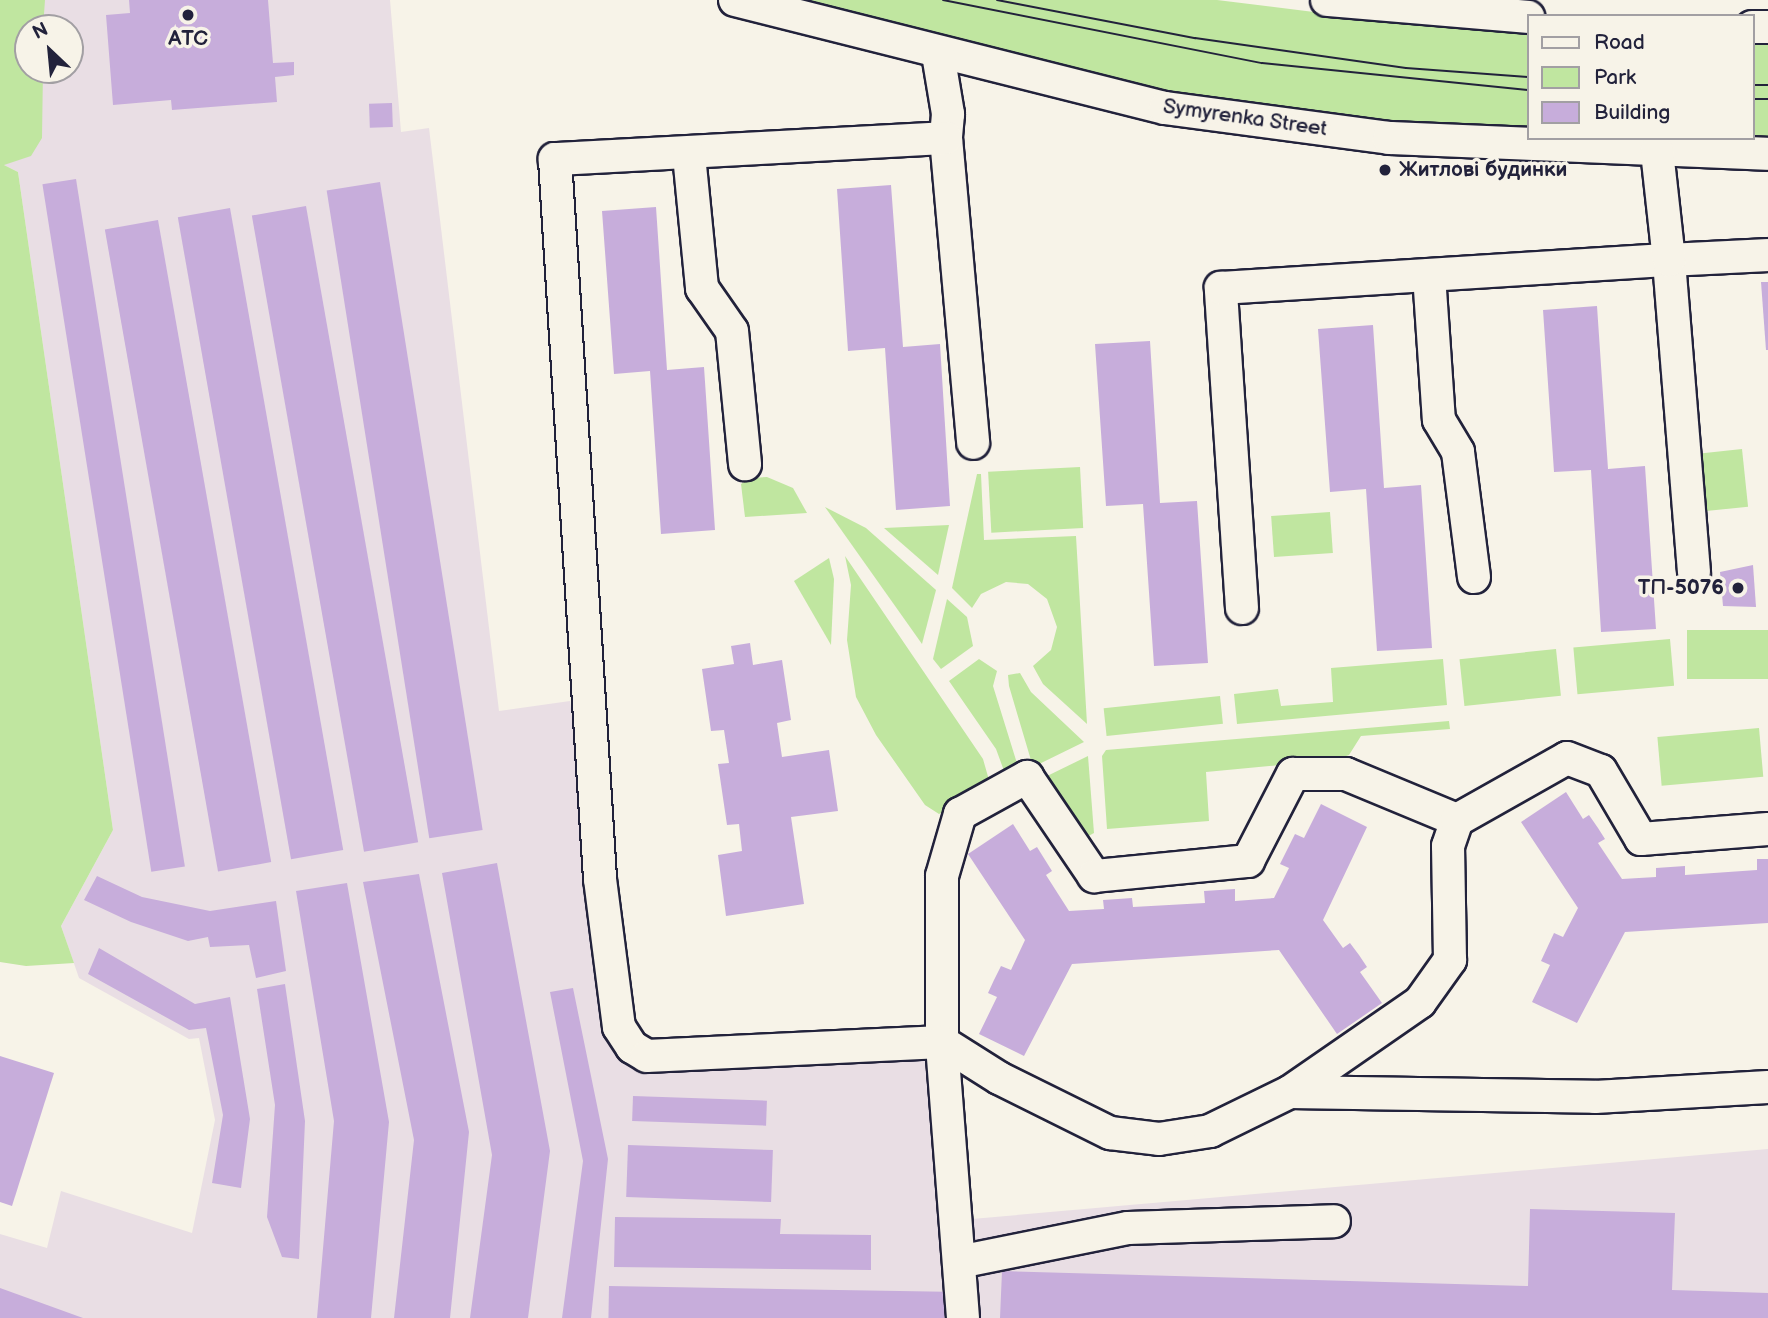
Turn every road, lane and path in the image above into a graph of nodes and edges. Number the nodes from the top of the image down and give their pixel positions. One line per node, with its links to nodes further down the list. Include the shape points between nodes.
1 (735, 0): 4 (street, Symyrenka Street)
2 (1327, 0): 3 (street)
3 (1526, 17)
4 (938, 54): 5 (street, via 948,114); 6 (street, Symyrenka Street, via 1166,108 1252,120 1389,138)
5 (946, 138): 8 (street); 12 (street)
6 (1657, 152): 7 (street, Symyrenka Street); 10 (street)
7 (1768, 154)
8 (689, 155): 13 (street, via 702,288 732,331); 19 (street, via 555,159 600,879 619,1027 632,1047 647,1056)
9 (1768, 255): 10 (street)
10 (1669, 260): 11 (street); 14 (street)
11 (1429, 275): 15 (street, via 1439,421 1458,452); 16 (street, via 1221,288)
12 (973, 443)
13 (745, 464)
14 (1694, 572)
15 (1474, 577)
16 (1242, 608)
17 (1457, 820): 18 (street, via 1567,758 1601,771 1641,839); 19 (street, via 1346,774 1293,774 1248,861 1094,876 1027,777 960,814 942,876); 21 (street, via 1448,846 1450,960 1420,1002)
18 (1768, 830)
19 (942, 1042): 21 (street, via 999,1078 1110,1133 1159,1139 1210,1131); 23 (street)
20 (1768, 1087): 21 (street, via 1595,1097)
21 (1290, 1092)
22 (1334, 1221): 23 (street, via 1128,1228)
23 (959, 1262): 24 (street)
24 (963, 1318)

